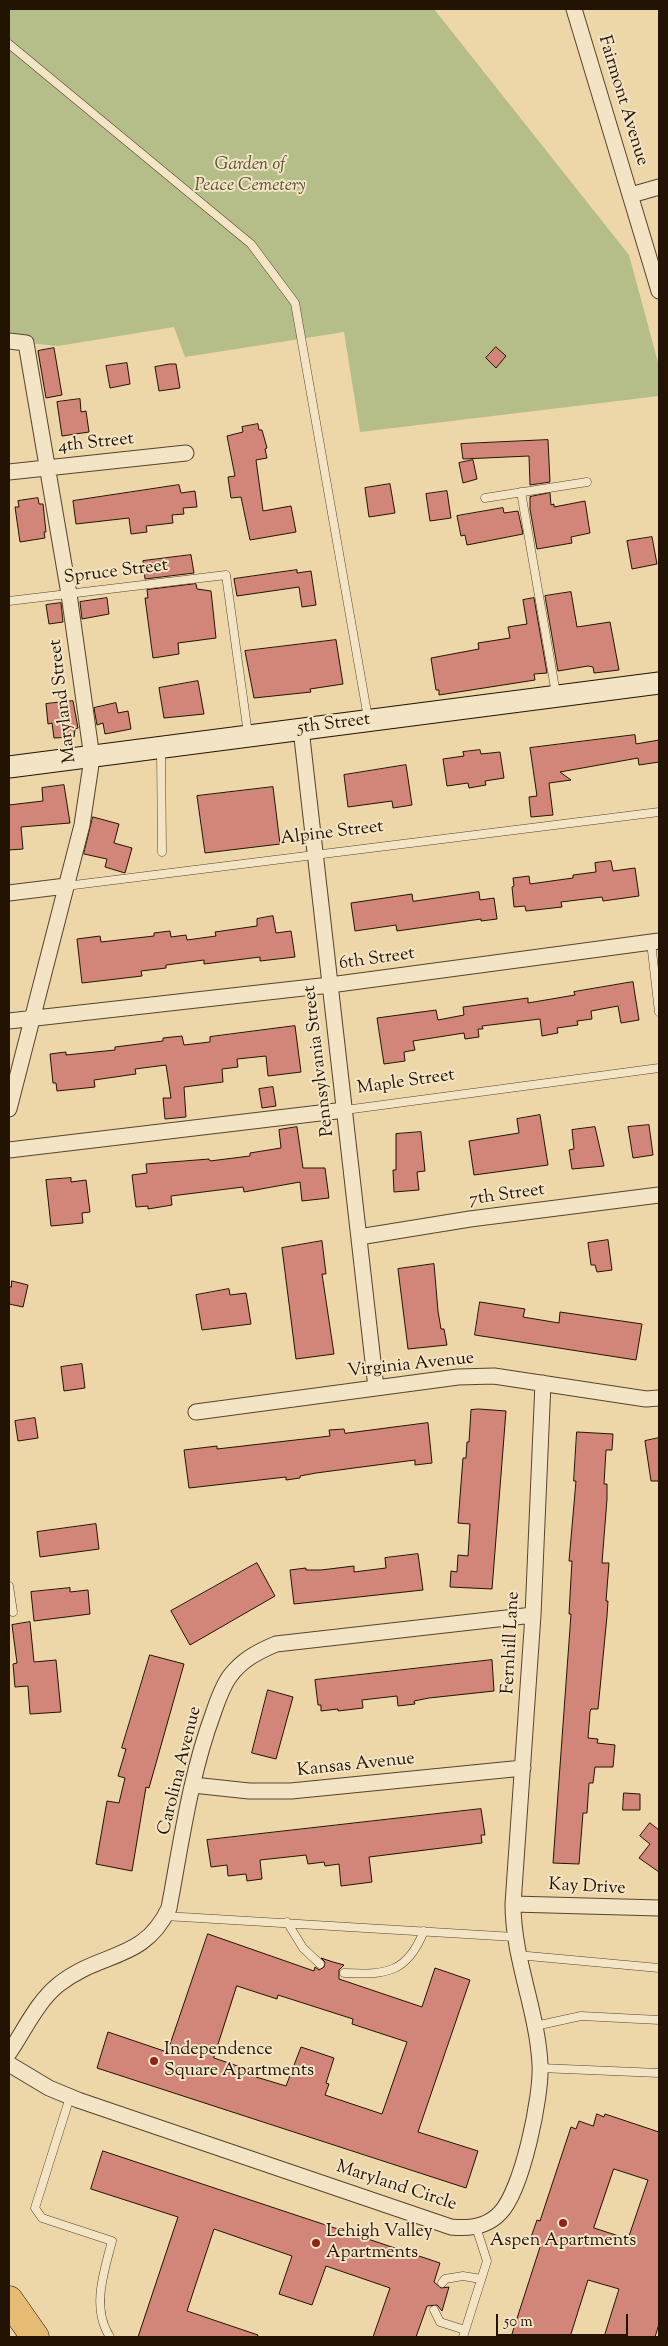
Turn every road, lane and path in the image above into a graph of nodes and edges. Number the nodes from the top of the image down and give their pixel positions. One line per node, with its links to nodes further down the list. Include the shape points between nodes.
1 (574, 9): 4 (street, Fairmont Avenue)
2 (9, 44): 17 (lane, via 251,244 295,303)
3 (659, 187): 4 (street)
4 (631, 195): 5 (street, Fairmont Avenue)
5 (659, 291)
6 (9, 341): 8 (street, Maryland Street, via 26,343)
7 (186, 453): 8 (street, 4th Street)
8 (47, 468): 9 (street, 4th Street); 13 (street, Maryland Street)
9 (9, 472)
10 (588, 482): 11 (lane)
11 (521, 492): 12 (lane); 16 (lane)
12 (485, 498)
13 (69, 594): 14 (lane, Spruce Street); 19 (lane, Spruce Street, via 226,575); 21 (street, Maryland Street)
14 (9, 601)
15 (659, 683): 16 (street, 5th Street)
16 (556, 696): 17 (street, 5th Street)
17 (368, 720): 18 (street, 5th Street)
18 (301, 729): 19 (street, 5th Street); 25 (street, Pennsylvania Street)
19 (248, 736): 20 (street, 5th Street)
20 (162, 748): 21 (street, 5th Street); 24 (lane)
21 (92, 758): 22 (street, 5th Street); 26 (street, Maryland Street, via 82,825)
22 (9, 767)
23 (659, 812): 25 (lane, Alpine Street)
24 (162, 852)
25 (316, 855): 26 (lane, Alpine Street); 29 (street, Pennsylvania Street)
26 (66, 886): 27 (street, Alpine Street); 31 (street, Maryland Street)
27 (9, 893)
28 (655, 942): 29 (street, 6th Street); 30 (lane)
29 (330, 985): 31 (street, 6th Street); 35 (street, Pennsylvania Street)
30 (659, 1012)
31 (31, 1018): 32 (street, 6th Street); 34 (street, Maryland Street)
32 (9, 1021)
33 (659, 1068): 35 (lane, Maple Street)
34 (9, 1109)
35 (345, 1110): 36 (street, Maple Street); 38 (street, Pennsylvania Street)
36 (9, 1150)
37 (659, 1195): 38 (street, 7th Street)
38 (359, 1237): 40 (street, Pennsylvania Street)
39 (543, 1383): 40 (street, Virginia Avenue, via 494,1376 458,1376); 41 (street, Virginia Avenue, via 646,1399); 45 (street, Fernhill Lane)
40 (376, 1388): 42 (street, Virginia Avenue)
41 (659, 1398)
42 (196, 1412)
43 (9, 1586): 44 (lane)
44 (13, 1612)
45 (533, 1615): 46 (street, Fernhill Lane); 47 (street, Carolina Avenue, via 276,1644 255,1653 240,1665 221,1692 206,1731)
46 (523, 1768): 47 (street, Kansas Avenue, via 291,1791 249,1791); 48 (street, Fernhill Lane)
47 (193, 1785): 50 (street, Carolina Avenue)
48 (513, 1904): 49 (street, Kay Drive); 53 (street, Maryland Circle)
49 (659, 1908)
50 (165, 1916): 51 (lane); 60 (street, Carolina Avenue, via 139,1946 98,1960 57,1986 43,2001)
51 (286, 1922): 52 (lane); 55 (lane, via 303,1948)
52 (424, 1931): 53 (lane); 57 (lane, via 408,1961 390,1971)
53 (514, 1936): 54 (street, Maryland Circle)
54 (518, 1955): 56 (lane); 59 (street, Maryland Circle)
55 (320, 1964)
56 (659, 1968)
57 (344, 1973)
58 (659, 2020): 59 (lane, via 581,2016)
59 (534, 2026): 62 (street, Maryland Circle)
60 (9, 2053)
61 (9, 2064): 64 (street, Maryland Circle)
62 (540, 2068): 63 (lane); 65 (street, Maryland Circle, via 527,2150 509,2202 490,2221)
63 (659, 2073)
64 (70, 2097): 65 (street, Maryland Circle, via 451,2227); 72 (lane, via 35,2208 42,2218 112,2241 100,2288 104,2327)
65 (476, 2227): 66 (lane, via 487,2261)
66 (481, 2279): 67 (lane, via 463,2276 445,2279); 70 (lane)
67 (442, 2283)
68 (9, 2300): 71 (highway)
69 (434, 2310): 70 (lane, via 440,2322)
70 (464, 2334)
71 (35, 2337)
72 (110, 2337)

